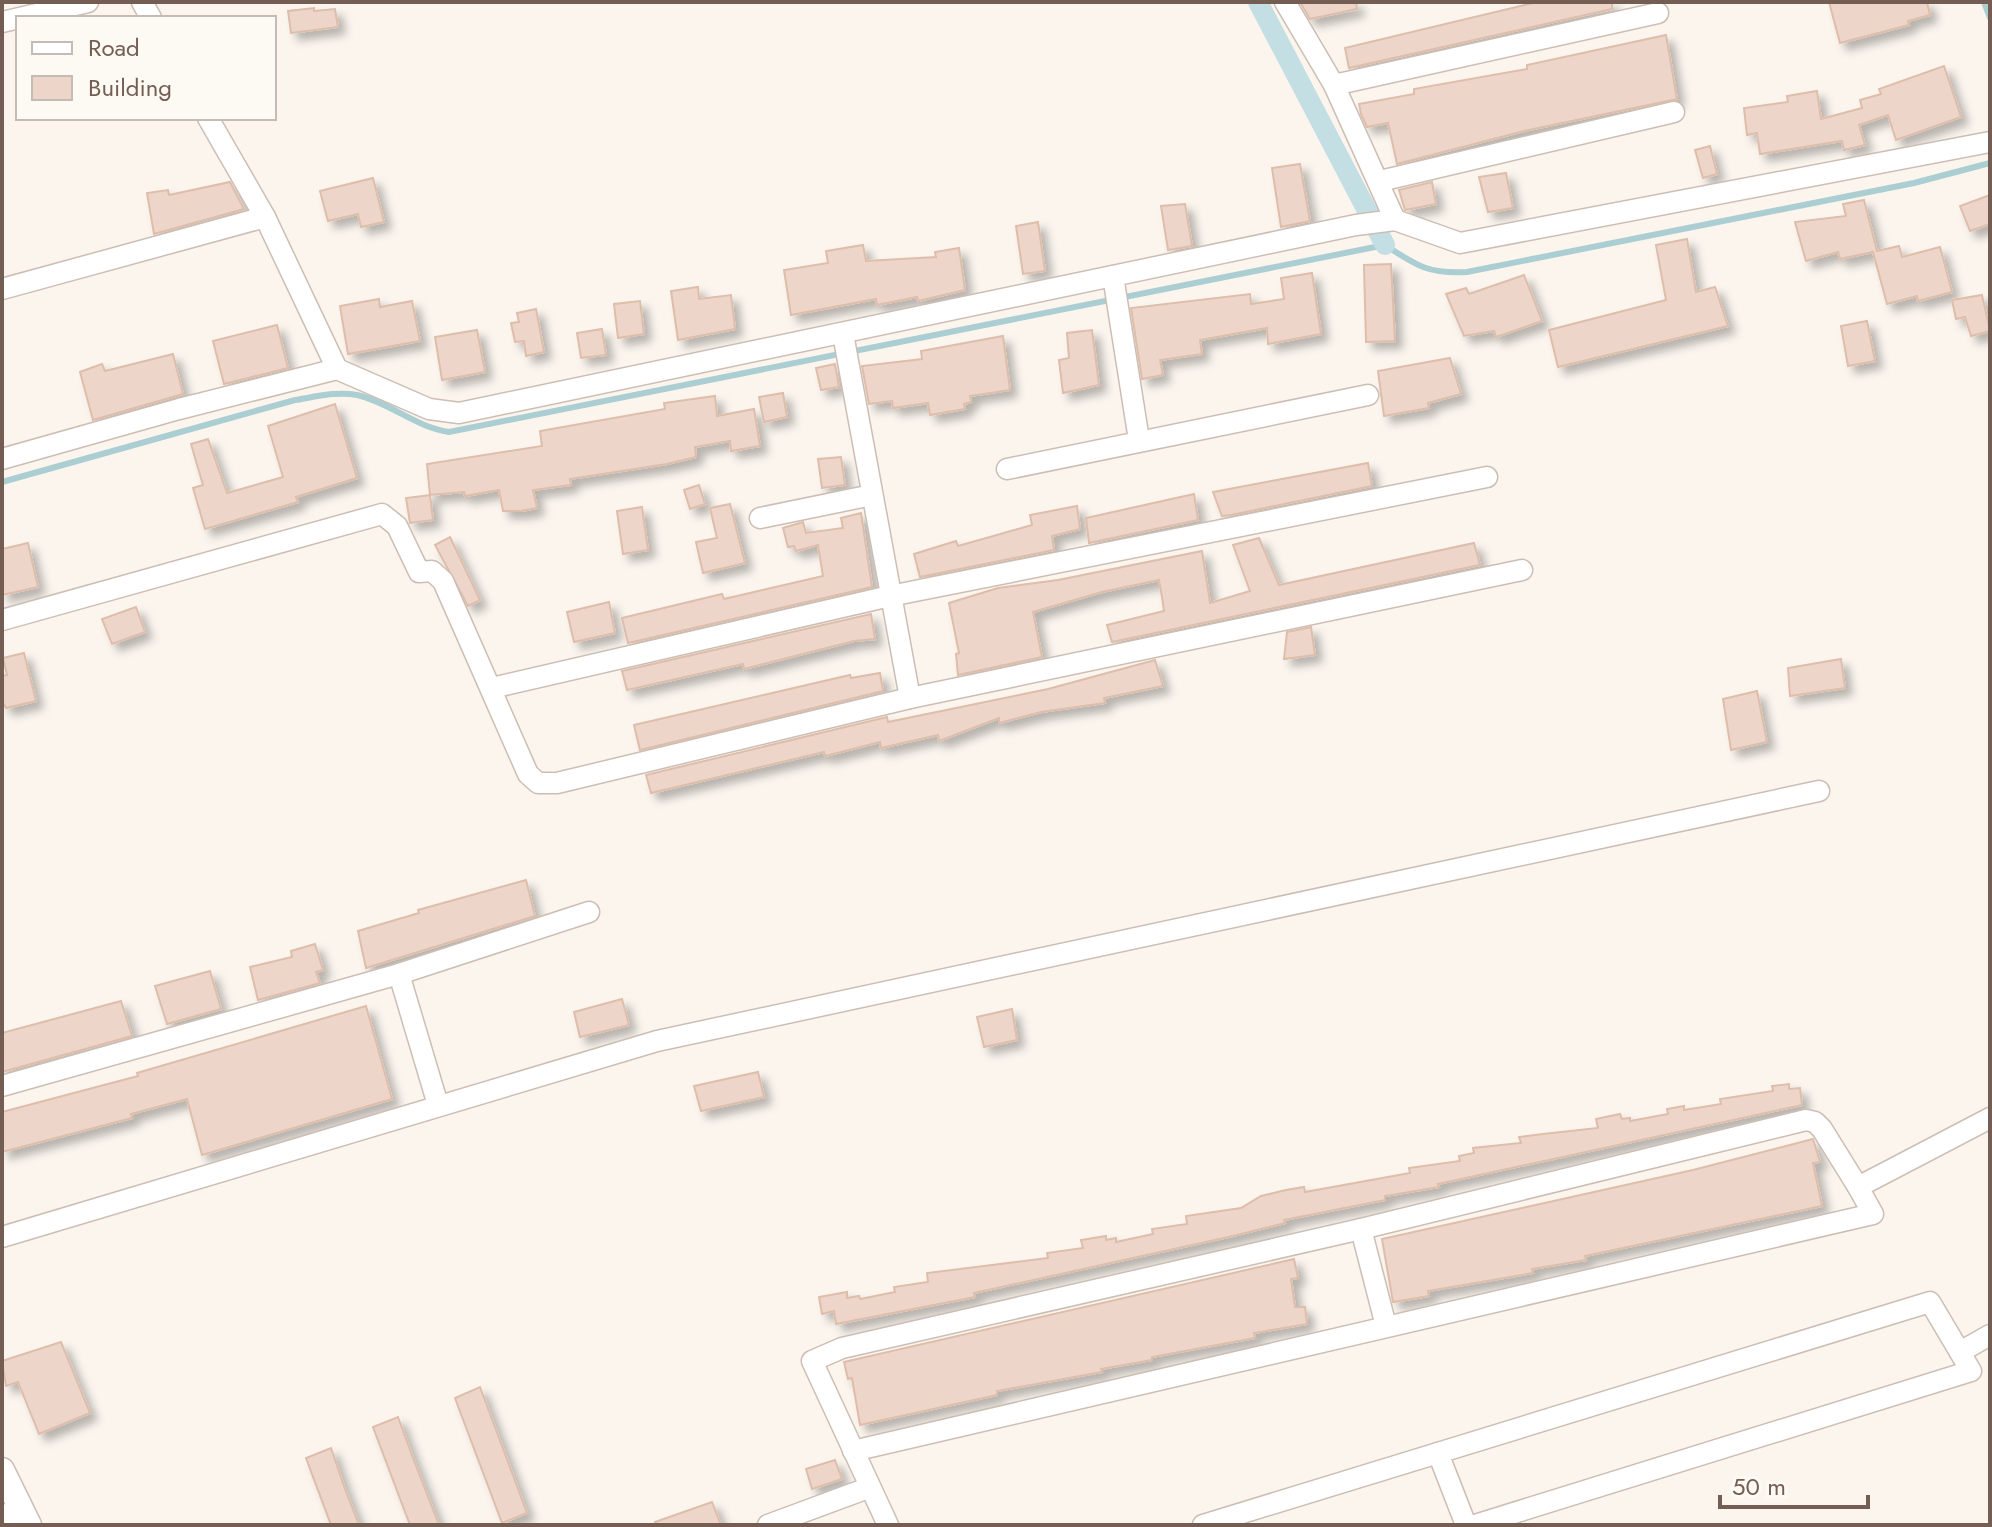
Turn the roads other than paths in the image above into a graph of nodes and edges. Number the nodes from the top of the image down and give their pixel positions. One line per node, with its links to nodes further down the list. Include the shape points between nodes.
1 (88, 2): 4 (street)
2 (1285, 2): 5 (street)
3 (1658, 13): 5 (street)
4 (28, 16)
5 (1334, 85): 9 (street)
6 (1674, 112): 9 (street)
7 (209, 120): 10 (street)
8 (1990, 142): 11 (street, via 1460,243)
9 (1380, 181): 11 (street)
10 (265, 217): 13 (street); 15 (street)
11 (1388, 221): 12 (street)
12 (1115, 288): 14 (street); 17 (street)
13 (2, 289)
14 (845, 346): 15 (street, via 459,413 429,409); 21 (street)
15 (337, 369): 18 (street)
16 (1368, 395): 17 (street)
17 (1139, 440): 19 (street)
18 (2, 459)
19 (1007, 469)
20 (1487, 477): 24 (street)
21 (872, 495): 22 (street); 24 (street)
22 (760, 518)
23 (1522, 570): 27 (street)
24 (890, 596): 26 (street); 27 (street)
25 (2, 620): 26 (street, via 382,514 397,526 419,572 432,571 443,581)
26 (492, 688): 27 (street, via 528,774 538,783 557,783)
27 (910, 698)
28 (1819, 791): 32 (street, via 657,1041)
29 (589, 912): 30 (street)
30 (399, 974): 31 (street); 32 (street)
31 (2, 1086)
32 (438, 1105): 36 (street)
33 (1990, 1118): 34 (street)
34 (1858, 1187): 35 (street, via 1822,1129 1806,1120); 37 (street, via 1873,1214)
35 (1361, 1229): 37 (street); 40 (street, via 857,1345 812,1361)
36 (2, 1237)
37 (1386, 1326): 40 (street)
38 (1990, 1335): 39 (street)
39 (1960, 1352): 41 (street, via 1930,1302); 49 (street, via 1971,1371)
40 (853, 1451): 43 (street)
41 (1438, 1453): 47 (street); 48 (street)
42 (2, 1470): 44 (street)
43 (868, 1488): 45 (street); 46 (street)
44 (18, 1517)
45 (768, 1525)
46 (888, 1525)
47 (1203, 1525)
48 (1466, 1525)
49 (1475, 1525)

